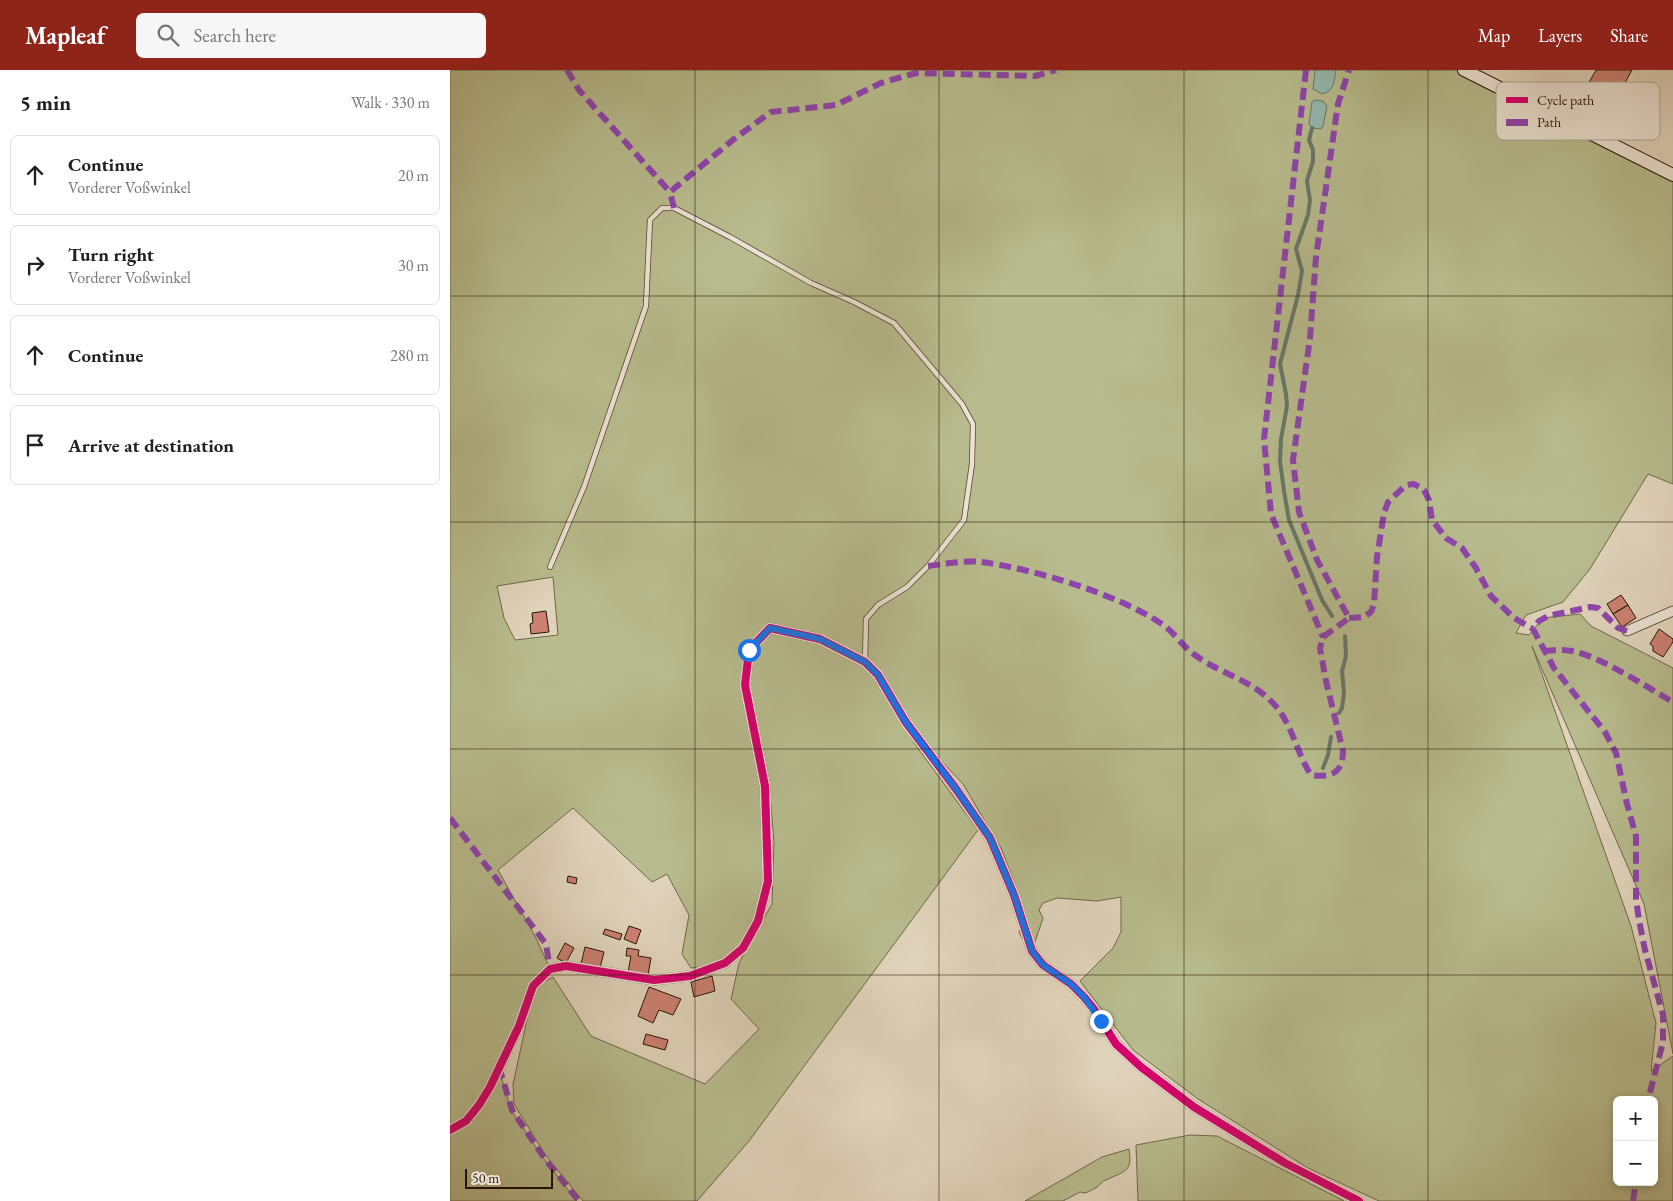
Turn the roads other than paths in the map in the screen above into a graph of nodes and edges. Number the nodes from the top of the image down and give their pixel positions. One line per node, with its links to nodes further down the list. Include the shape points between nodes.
1 (1464, 70): 2 (main road)
2 (1496, 86)
3 (1603, 140): 4 (main road)
4 (1673, 175)
5 (550, 567): 8 (lane, via 584,487 646,306 650,220 662,208 674,208 811,283 894,323 962,404 973,424 972,464 964,520 928,566 907,587 878,605 866,619)
6 (1673, 612): 7 (street)
7 (1627, 631)
8 (865, 662): 9 (street, via 820,639 770,628 749,650 745,685 765,786 768,881 758,921 743,948 724,963 690,976 654,980 566,966 550,968 533,986 519,1026 479,1106 466,1121); 10 (street, via 878,675 905,721 990,838 1014,895 1032,951 1043,965 1084,997 1116,1044 1140,1067 1194,1107 1285,1163)
9 (450, 1130)
10 (1359, 1201)

